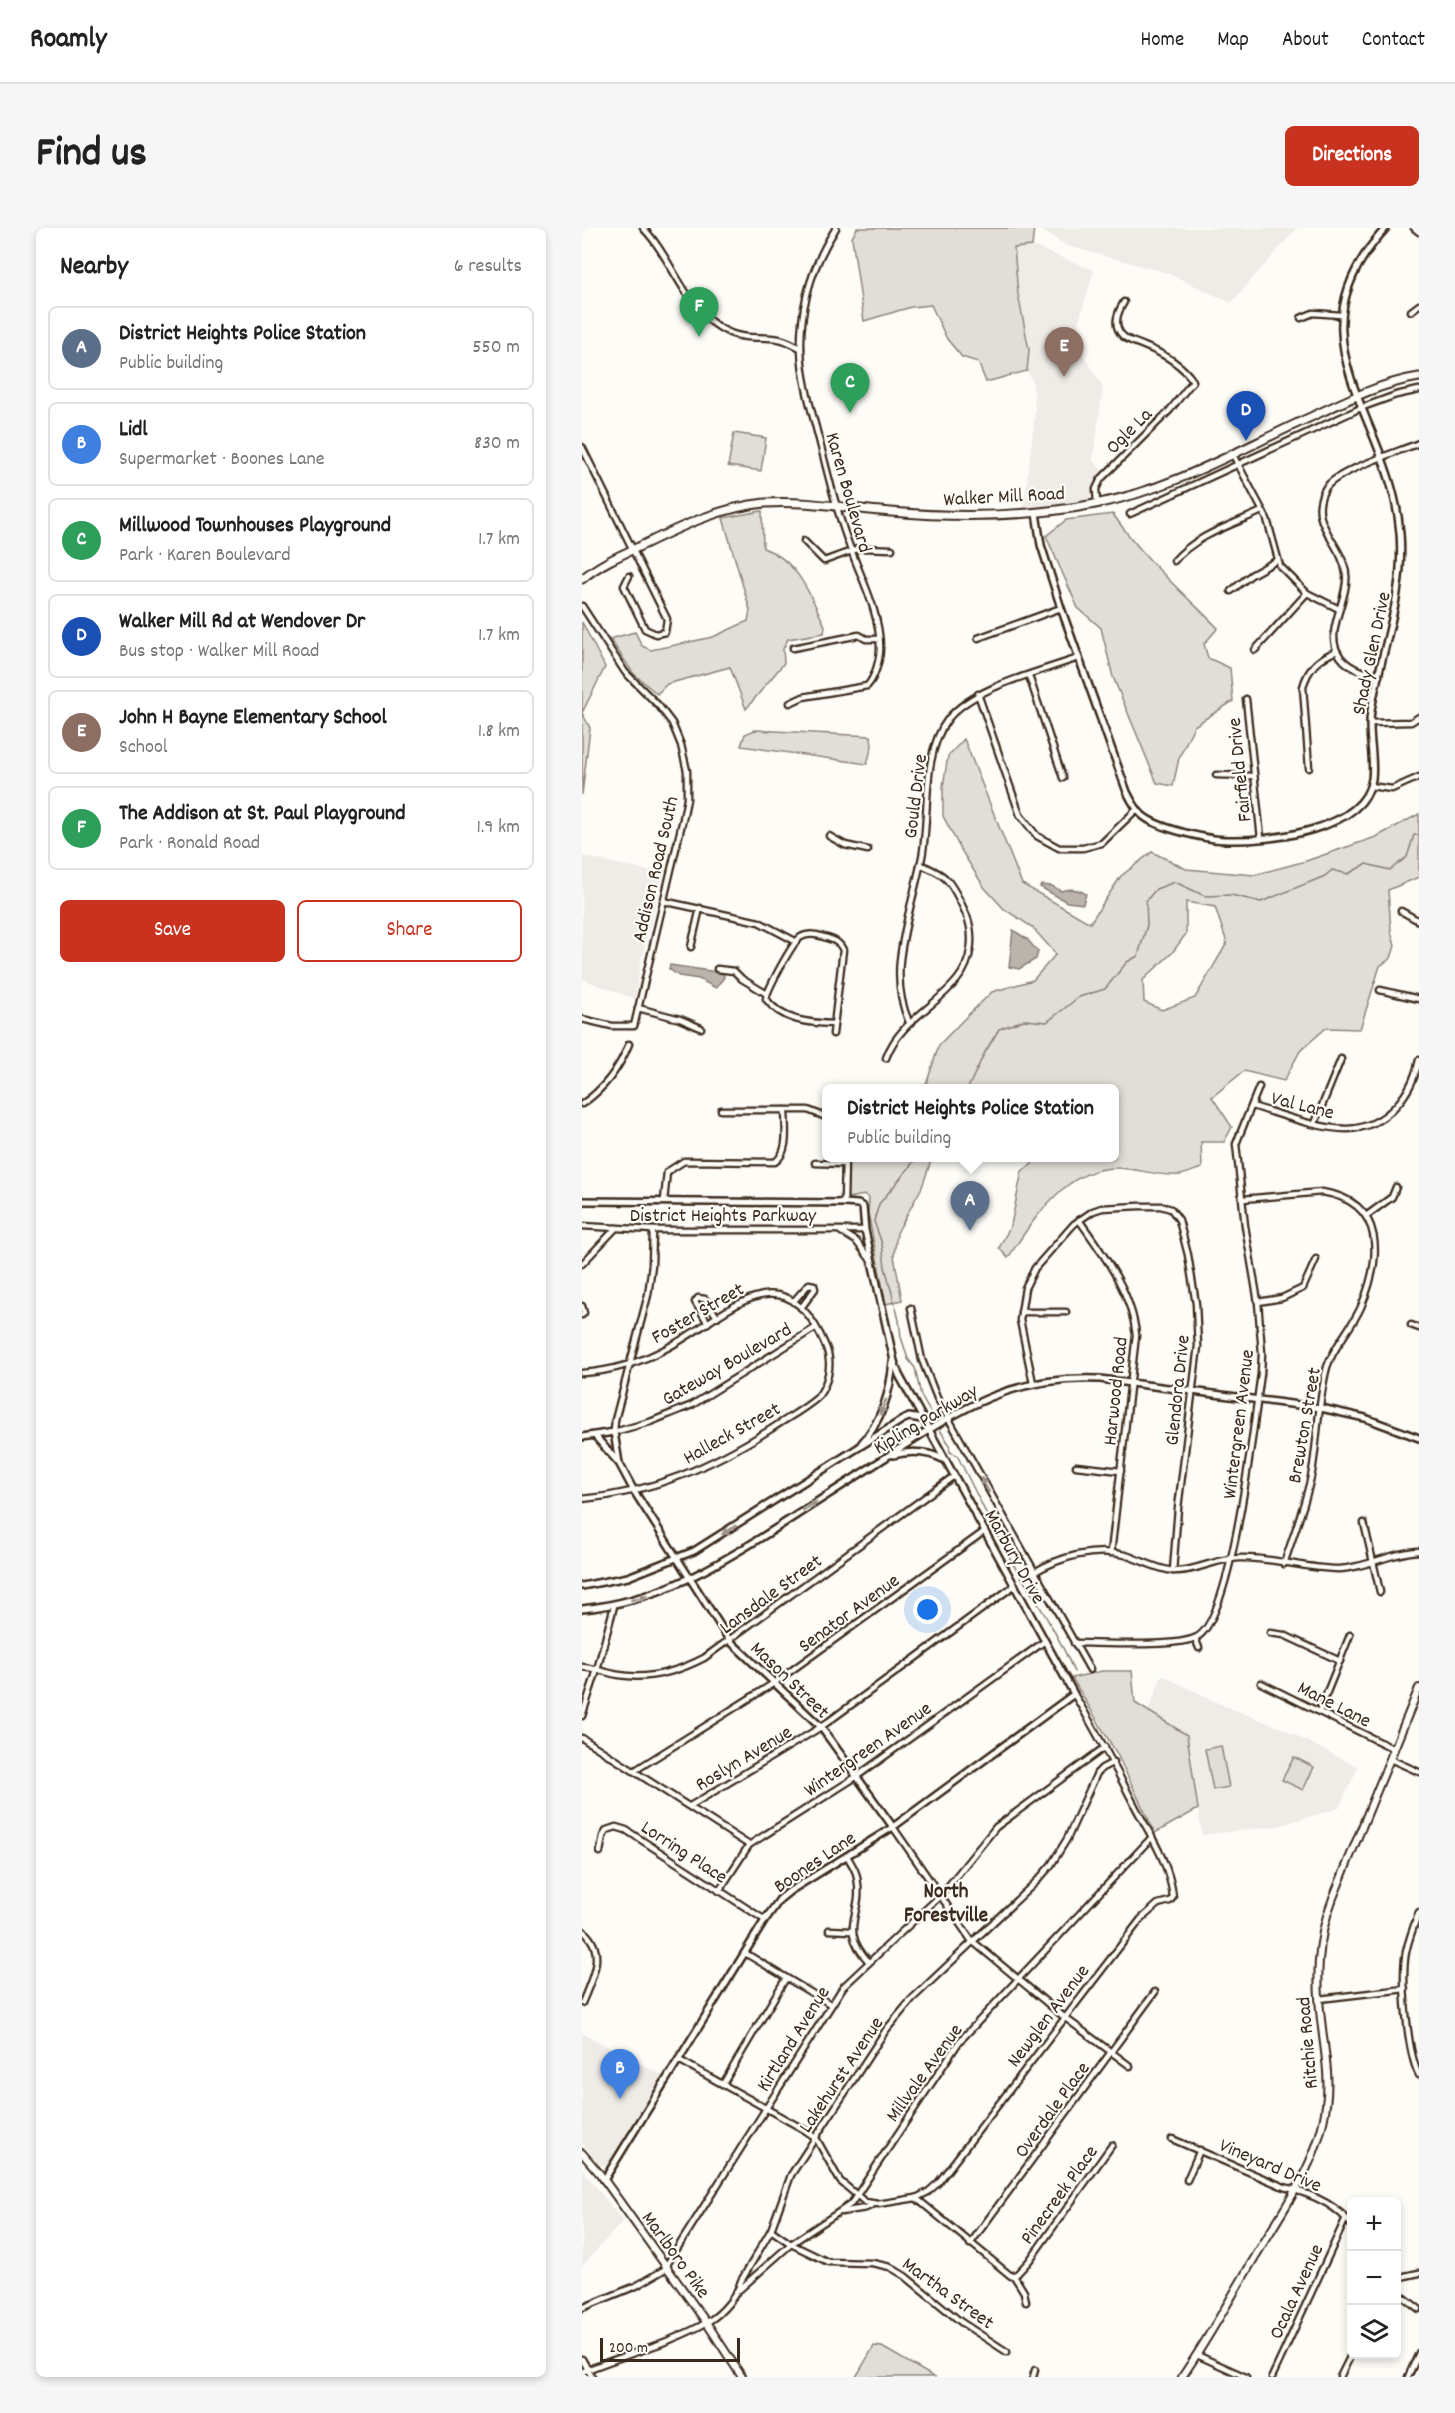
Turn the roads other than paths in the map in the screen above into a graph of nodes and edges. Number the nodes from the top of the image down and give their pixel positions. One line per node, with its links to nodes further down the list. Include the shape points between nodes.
1 (643, 228): 11 (street, via 664,254 686,293 720,327 741,337 780,339)
2 (836, 228): 11 (street, Karen Boulevard, via 813,272 803,311)
3 (1386, 228): 9 (street, Shady Glen Drive, via 1356,268)
4 (1414, 228): 5 (street)
5 (1419, 232)
6 (1124, 302): 21 (street, Ogle La, via 1116,320 1124,337 1167,357 1192,381 1170,410 1101,479 1096,489)
7 (1419, 305): 8 (street)
8 (1411, 311)
9 (1341, 315): 10 (street, via 1313,313); 14 (street, Shady Glen Drive, via 1344,357)
10 (1301, 318)
11 (801, 348): 22 (street, Karen Boulevard, via 803,380)
12 (1419, 377): 14 (main road, Walker Mill Road)
13 (1419, 390): 15 (street)
14 (1358, 395): 15 (street, Shady Glen Drive); 18 (main road, Walker Mill Road)
15 (1363, 406): 19 (street, Shady Glen Drive); 20 (street)
16 (1419, 443): 19 (street)
17 (582, 447): 27 (street)
18 (1232, 453): 20 (street); 21 (main road, Walker Mill Road, via 1158,486)
19 (1382, 459): 38 (street, via 1331,482 1320,501 1321,524 1340,555 1346,574); 46 (street, Shady Glen Drive, via 1397,509 1401,548 1397,600)
20 (1238, 464): 23 (street); 25 (street)
21 (1097, 504): 24 (main road, Walker Mill Road)
22 (836, 508): 24 (main road, Walker Mill Road, via 940,515); 27 (main road, Walker Mill Road, via 777,503 731,508); 29 (street, Karen Boulevard)
23 (1262, 511): 30 (street, via 1200,540); 31 (street, via 1270,528)
24 (1036, 513): 37 (street, via 1041,545)
25 (1130, 514)
26 (804, 541): 29 (street, via 822,560)
27 (634, 549): 32 (street, via 666,619 665,632 656,634 645,629 624,586); 33 (main road, Walker Mill Road, via 600,565)
28 (892, 549): 29 (street)
29 (851, 550): 40 (street, Karen Boulevard, via 875,614)
30 (1174, 561)
31 (1276, 561): 34 (street, via 1254,572); 35 (street)
32 (629, 576)
33 (582, 579)
34 (1232, 591)
35 (1307, 593): 38 (street); 42 (street)
36 (582, 606): 63 (street, Addison Road South, via 626,672 667,717 685,758 686,807)
37 (1061, 608): 39 (street); 44 (street)
38 (1339, 609): 43 (street)
39 (978, 638)
40 (879, 639): 41 (street, via 866,639 859,634); 49 (street, Karen Boulevard, via 874,675 867,686 803,697)
41 (794, 648)
42 (1255, 650)
43 (1336, 651): 46 (street, via 1353,668); 52 (street, via 1316,662 1303,687)
44 (1078, 658): 45 (street, Gould Drive); 58 (street, via 1126,792)
45 (1029, 676): 47 (street, Gould Drive); 56 (street)
46 (1378, 676): 51 (street, Shady Glen Drive)
47 (978, 694): 58 (street, via 1020,815 1037,836 1059,848 1102,843); 62 (street, Gould Drive, via 949,718 937,737)
48 (1246, 699): 54 (street, Fairfield Drive)
49 (790, 703)
50 (1419, 717): 51 (street, via 1405,723)
51 (1370, 723): 57 (street, Shady Glen Drive)
52 (1310, 768)
53 (1216, 775): 54 (street)
54 (1253, 776): 60 (street, Fairfield Drive)
55 (1419, 777): 57 (street, via 1392,789)
56 (1063, 778)
57 (1370, 786): 60 (street, via 1358,806 1323,826)
58 (1137, 809): 60 (street, via 1155,823 1204,836 1229,840)
59 (829, 836): 61 (street, via 845,845)
60 (1261, 838)
61 (868, 850)
62 (920, 864): 75 (street, Gould Drive, via 900,960 901,1004); 75 (street, via 945,878 969,920 972,940 968,961 957,980)
63 (663, 901): 64 (street); 73 (street, Addison Road South)
64 (700, 908): 67 (street, via 759,922); 68 (street)
65 (1401, 911): 66 (street)
66 (1419, 921)
67 (795, 941): 71 (street); 76 (street, via 806,934 818,935 837,941 842,948)
68 (691, 947)
69 (717, 969): 71 (street, via 734,971)
70 (1380, 990): 72 (street)
71 (767, 994): 76 (street, via 769,1003 792,1019)
72 (1419, 999)
73 (638, 1008): 74 (street, Addison Road South, via 634,1026); 77 (street)
74 (582, 1019)
75 (909, 1022): 80 (street, via 890,1046)
76 (833, 1024): 78 (street)
77 (701, 1028)
78 (833, 1034)
79 (629, 1044): 84 (street, via 616,1071)
80 (886, 1058)
81 (1341, 1059): 89 (street)
82 (1419, 1060): 89 (street, Val Lane, via 1408,1092 1387,1114 1353,1128)
83 (1259, 1087): 85 (street, Wintergreen Avenue)
84 (582, 1104)
85 (1252, 1106): 89 (street, Val Lane); 93 (street, Wintergreen Avenue, via 1236,1144)
86 (721, 1110): 87 (street)
87 (785, 1110): 88 (street, via 808,1110); 95 (street, via 785,1147 780,1159 679,1163 666,1175)
88 (822, 1115)
89 (1315, 1123)
90 (815, 1163): 91 (street)
91 (844, 1164): 96 (street)
92 (1396, 1187): 98 (street, via 1392,1197)
93 (1243, 1199): 98 (street, via 1324,1192 1348,1201); 109 (street, Wintergreen Avenue)
94 (582, 1201): 95 (street, District Heights Parkway)
95 (664, 1202): 96 (street, District Heights Parkway)
96 (844, 1203): 97 (street, District Heights Parkway)
97 (861, 1205): 104 (street, Marbury Drive)
98 (1366, 1216): 128 (street, Brewton Street, via 1376,1242 1374,1266 1361,1307 1328,1364)
99 (1079, 1220): 113 (street, Glendora Drive, via 1035,1268 1025,1288); 125 (street, Harwood Road, via 1110,1266 1134,1322); 126 (street, Glendora Drive, via 1093,1211 1110,1208 1161,1206 1175,1213 1188,1255 1196,1304 1198,1360)
100 (582, 1226): 101 (street, District Heights Parkway)
101 (616, 1228): 103 (street, District Heights Parkway); 106 (street)
102 (837, 1229): 103 (street, District Heights Parkway); 104 (street, District Heights Parkway); 107 (street, Marbury Drive, via 861,1246)
103 (653, 1230): 122 (street, Mason Street, via 650,1282)
104 (865, 1230): 107 (street, Marbury Drive)
105 (1316, 1259): 109 (street, via 1303,1288 1282,1298)
106 (582, 1264)
107 (874, 1269): 121 (street, Marbury Drive)
108 (793, 1302): 111 (street, Foster Street); 111 (street, via 809,1284 814,1285); 116 (street, Foster Street, via 775,1295 758,1295)
109 (1258, 1302): 127 (street, Wintergreen Avenue, via 1262,1353)
110 (582, 1306): 115 (street)
111 (801, 1308): 119 (street, Foster Street)
112 (911, 1308): 129 (street, Marbury Drive, via 922,1360)
113 (1021, 1312): 114 (street); 124 (street, Glendora Drive)
114 (1066, 1312)
115 (582, 1315)
116 (717, 1317): 117 (street, Foster Street); 117 (street, via 705,1299 698,1298 695,1302)
117 (708, 1323): 122 (street, Foster Street, via 669,1347)
118 (1411, 1325): 120 (street)
119 (815, 1328): 132 (street, Gateway Boulevard, via 692,1405); 143 (street, Halleck Street, via 826,1348 829,1365 826,1383 817,1398 722,1459 682,1477)
120 (1419, 1328)
121 (894, 1360): 130 (street, Marbury Drive); 136 (street, one-way to 136, via 882,1411)
122 (629, 1364): 123 (street, Foster Street); 132 (street, Mason Street)
123 (582, 1373)
124 (1033, 1383): 125 (street, Kipling Parkway, via 1077,1379); 129 (street, Kipling Parkway, via 992,1395)
125 (1131, 1383): 126 (street, Kipling Parkway); 141 (street, Harwood Road)
126 (1193, 1391): 127 (street, Kipling Parkway); 153 (street, Glendora Drive)
127 (1257, 1400): 128 (street, Kipling Parkway); 150 (street, Wintergreen Avenue, via 1242,1507)
128 (1321, 1408): 135 (street, Kipling Parkway, via 1365,1418); 152 (street, Brewton Street, via 1309,1484)
129 (947, 1418): 131 (street, Kipling Parkway); 154 (street, Marbury Drive, one-way to 129)
130 (922, 1419): 131 (street, Marbury Drive); 136 (street, Kipling Parkway, via 907,1418)
131 (928, 1430): 137 (street, Kipling Parkway); 138 (street, Marbury Drive)
132 (614, 1432): 133 (street, Gateway Boulevard); 139 (street, Mason Street)
133 (595, 1436): 134 (street, Gateway Boulevard); 139 (street)
134 (582, 1437)
135 (1419, 1438)
136 (858, 1448): 149 (street, Kipling Parkway, one-way to 149, via 715,1539)
137 (886, 1457): 138 (street, via 915,1451); 155 (street, Kipling Parkway, one-way to 137, via 731,1557)
138 (945, 1460): 142 (street, Marbury Drive)
139 (619, 1463): 143 (street, Mason Street)
140 (1076, 1466): 141 (street, Harwood Road)
141 (1121, 1471): 148 (street, Harwood Road)
142 (954, 1476): 146 (street, Marbury Drive); 164 (street, Lansdale Street)
143 (634, 1491): 144 (street, Halleck Street); 149 (street, Mason Street)
144 (582, 1498)
145 (1364, 1523): 151 (street)
146 (985, 1531): 156 (street, Marbury Drive); 172 (street, Senator Avenue)
147 (1419, 1551): 151 (street)
148 (1111, 1554): 153 (street); 154 (street, via 1072,1556)
149 (678, 1558): 155 (street, Mason Street); 157 (street, Kipling Parkway, via 628,1577)
150 (1230, 1558): 152 (street); 153 (street); 163 (street, Wintergreen Avenue, via 1211,1622)
151 (1374, 1561): 152 (street, via 1336,1569); 158 (street)
152 (1284, 1564)
153 (1173, 1570)
154 (1033, 1573): 166 (street, Marbury Drive)
155 (690, 1578): 159 (street, Kipling Parkway, one-way to 155); 164 (street, Mason Street)
156 (1015, 1585): 165 (street, Marbury Drive); 178 (street, Roslyn Avenue)
157 (582, 1586)
158 (1380, 1592)
159 (614, 1605): 160 (street, Kipling Parkway); 170 (street)
160 (582, 1609)
161 (1270, 1633): 168 (street, via 1284,1635)
162 (1350, 1635): 168 (street)
163 (1195, 1638): 166 (street, via 1162,1643); 167 (street)
164 (730, 1641): 170 (street, Lansdale Street, via 704,1658 670,1672 631,1676); 172 (street, Mason Street)
165 (1046, 1641): 175 (street, Marbury Drive); 186 (street, Wintergreen Avenue)
166 (1074, 1643): 171 (street, Marbury Drive)
167 (1199, 1648)
168 (1340, 1661): 176 (street)
169 (582, 1667): 170 (street, Lansdale Street)
170 (597, 1670): 177 (street)
171 (1090, 1670)
172 (774, 1683): 178 (street, Mason Street); 184 (street, Senator Avenue)
173 (1262, 1683): 176 (street, Mane Lane)
174 (1419, 1688): 181 (main road, Ritchie Road)
175 (1074, 1694): 180 (street, Marbury Drive); 188 (street, Boones Lane)
176 (1319, 1712): 181 (street, Mane Lane)
177 (582, 1716)
178 (821, 1727): 186 (street, Mason Street); 187 (street, Roslyn Avenue)
179 (582, 1738): 184 (street)
180 (1105, 1747): 183 (street, Marbury Drive); 195 (street, Kirtland Avenue, via 996,1827)
181 (1395, 1749): 182 (main road, Ritchie Road)
182 (1390, 1759): 185 (street); 208 (main road, Ritchie Road, via 1325,1918 1318,1954)
183 (1114, 1762): 189 (street, Marbury Drive); 201 (street, Lakehurst Avenue, via 1098,1771 1051,1865)
184 (634, 1771): 187 (street)
185 (1419, 1772)
186 (856, 1777): 188 (street, Mason Street); 190 (street, Wintergreen Avenue)
187 (690, 1806): 190 (street)
188 (893, 1827): 193 (street, Boones Lane); 195 (street, Mason Street)
189 (1152, 1837): 191 (street, Marbury Drive); 205 (street, Millvale Avenue)
190 (749, 1845): 194 (street, Wintergreen Avenue)
191 (1157, 1848): 211 (street, Newglen Avenue, via 1169,1877 1172,1900 1158,1904 1141,1919)
192 (600, 1852): 194 (street, Lorring Place, via 605,1832 621,1828)
193 (847, 1856): 197 (street, Boones Lane, via 783,1897); 200 (street, via 858,1885)
194 (718, 1891): 197 (street, Lorring Place)
195 (941, 1896): 201 (street, Mason Street); 203 (street, Kirtland Avenue)
196 (1419, 1912): 206 (street, via 1406,1952)
197 (765, 1920): 202 (street, Boones Lane)
198 (582, 1930): 209 (street, via 591,1940 598,1959)
199 (830, 1930): 200 (street)
200 (851, 1930): 203 (street, via 855,1944)
201 (973, 1941): 205 (street, Mason Street); 218 (street, Lakehurst Avenue, via 894,2020)
202 (745, 1953): 204 (street); 213 (street, Boones Lane)
203 (869, 1962): 210 (street, Kirtland Avenue)
204 (786, 1978): 210 (street); 216 (street)
205 (1017, 1979): 211 (street, Mason Street); 226 (street, Millvale Avenue, via 946,2059)
206 (1405, 1989): 208 (street); 215 (street, via 1411,2052)
207 (1155, 1992): 212 (street, Overdale Place)
208 (1319, 1999): 225 (main road, Ritchie Road, via 1327,2071 1326,2105 1318,2139)
209 (582, 2003)
210 (830, 2004): 217 (street, Kirtland Avenue)
211 (1064, 2017): 212 (street, Mason Street); 227 (street, Newglen Avenue, via 932,2190)
212 (1111, 2052): 214 (street, Mason Street); 233 (street, Overdale Place)
213 (678, 2060): 216 (street); 223 (street, Boones Lane)
214 (1130, 2066)
215 (1419, 2075)
216 (723, 2084): 217 (street)
217 (766, 2108): 218 (street); 234 (street, Kirtland Avenue)
218 (816, 2138): 226 (street, via 836,2176); 231 (street, Lakehurst Avenue, via 791,2175)
219 (1172, 2139): 221 (street, Vineyard Drive)
220 (1112, 2145): 236 (street, Pinecreek Place, via 1029,2261)
221 (1200, 2150): 224 (street); 225 (street, Vineyard Drive)
222 (582, 2153): 223 (main road, Marlboro Pike)
223 (604, 2180): 234 (main road, Marlboro Pike)
224 (1188, 2180)
225 (1294, 2190): 230 (street, Vineyard Drive); 246 (main road, Ritchie Road)
226 (857, 2196): 228 (street); 229 (street, Millvale Avenue)
227 (916, 2198): 228 (street); 233 (street)
228 (874, 2204): 229 (street)
229 (838, 2212): 232 (street, Millvale Avenue)
230 (1346, 2218): 257 (street, Ocala Avenue)
231 (771, 2230): 232 (street, Martha Street); 238 (street, Lakehurst Avenue)
232 (791, 2244): 238 (street, Millvale Avenue); 244 (street, Martha Street, via 828,2262 890,2267)
233 (970, 2244): 236 (street)
234 (667, 2268): 241 (street); 243 (main road, Marlboro Pike)
235 (1419, 2272): 237 (street)
236 (1014, 2276): 240 (street)
237 (1401, 2277)
238 (739, 2290): 243 (street, Lakehurst Avenue, via 721,2312)
239 (1401, 2295): 242 (street)
240 (1026, 2302)
241 (582, 2308)
242 (1419, 2309)
243 (706, 2322): 249 (street, Lakehurst Avenue); 252 (main road, Marlboro Pike)
244 (1007, 2352)
245 (1419, 2354): 259 (street)
246 (1197, 2355): 255 (main road, Ritchie Road); 256 (street)
247 (582, 2359): 249 (street)
248 (1349, 2359): 258 (street)
249 (588, 2369): 251 (street, Lakehurst Avenue); 253 (street)
250 (1035, 2370): 254 (street)
251 (582, 2372)
252 (739, 2376)
253 (592, 2377)
254 (1033, 2377)
255 (1182, 2377)
256 (1246, 2377)
257 (1272, 2377)
258 (1340, 2377)
259 (1408, 2377)

